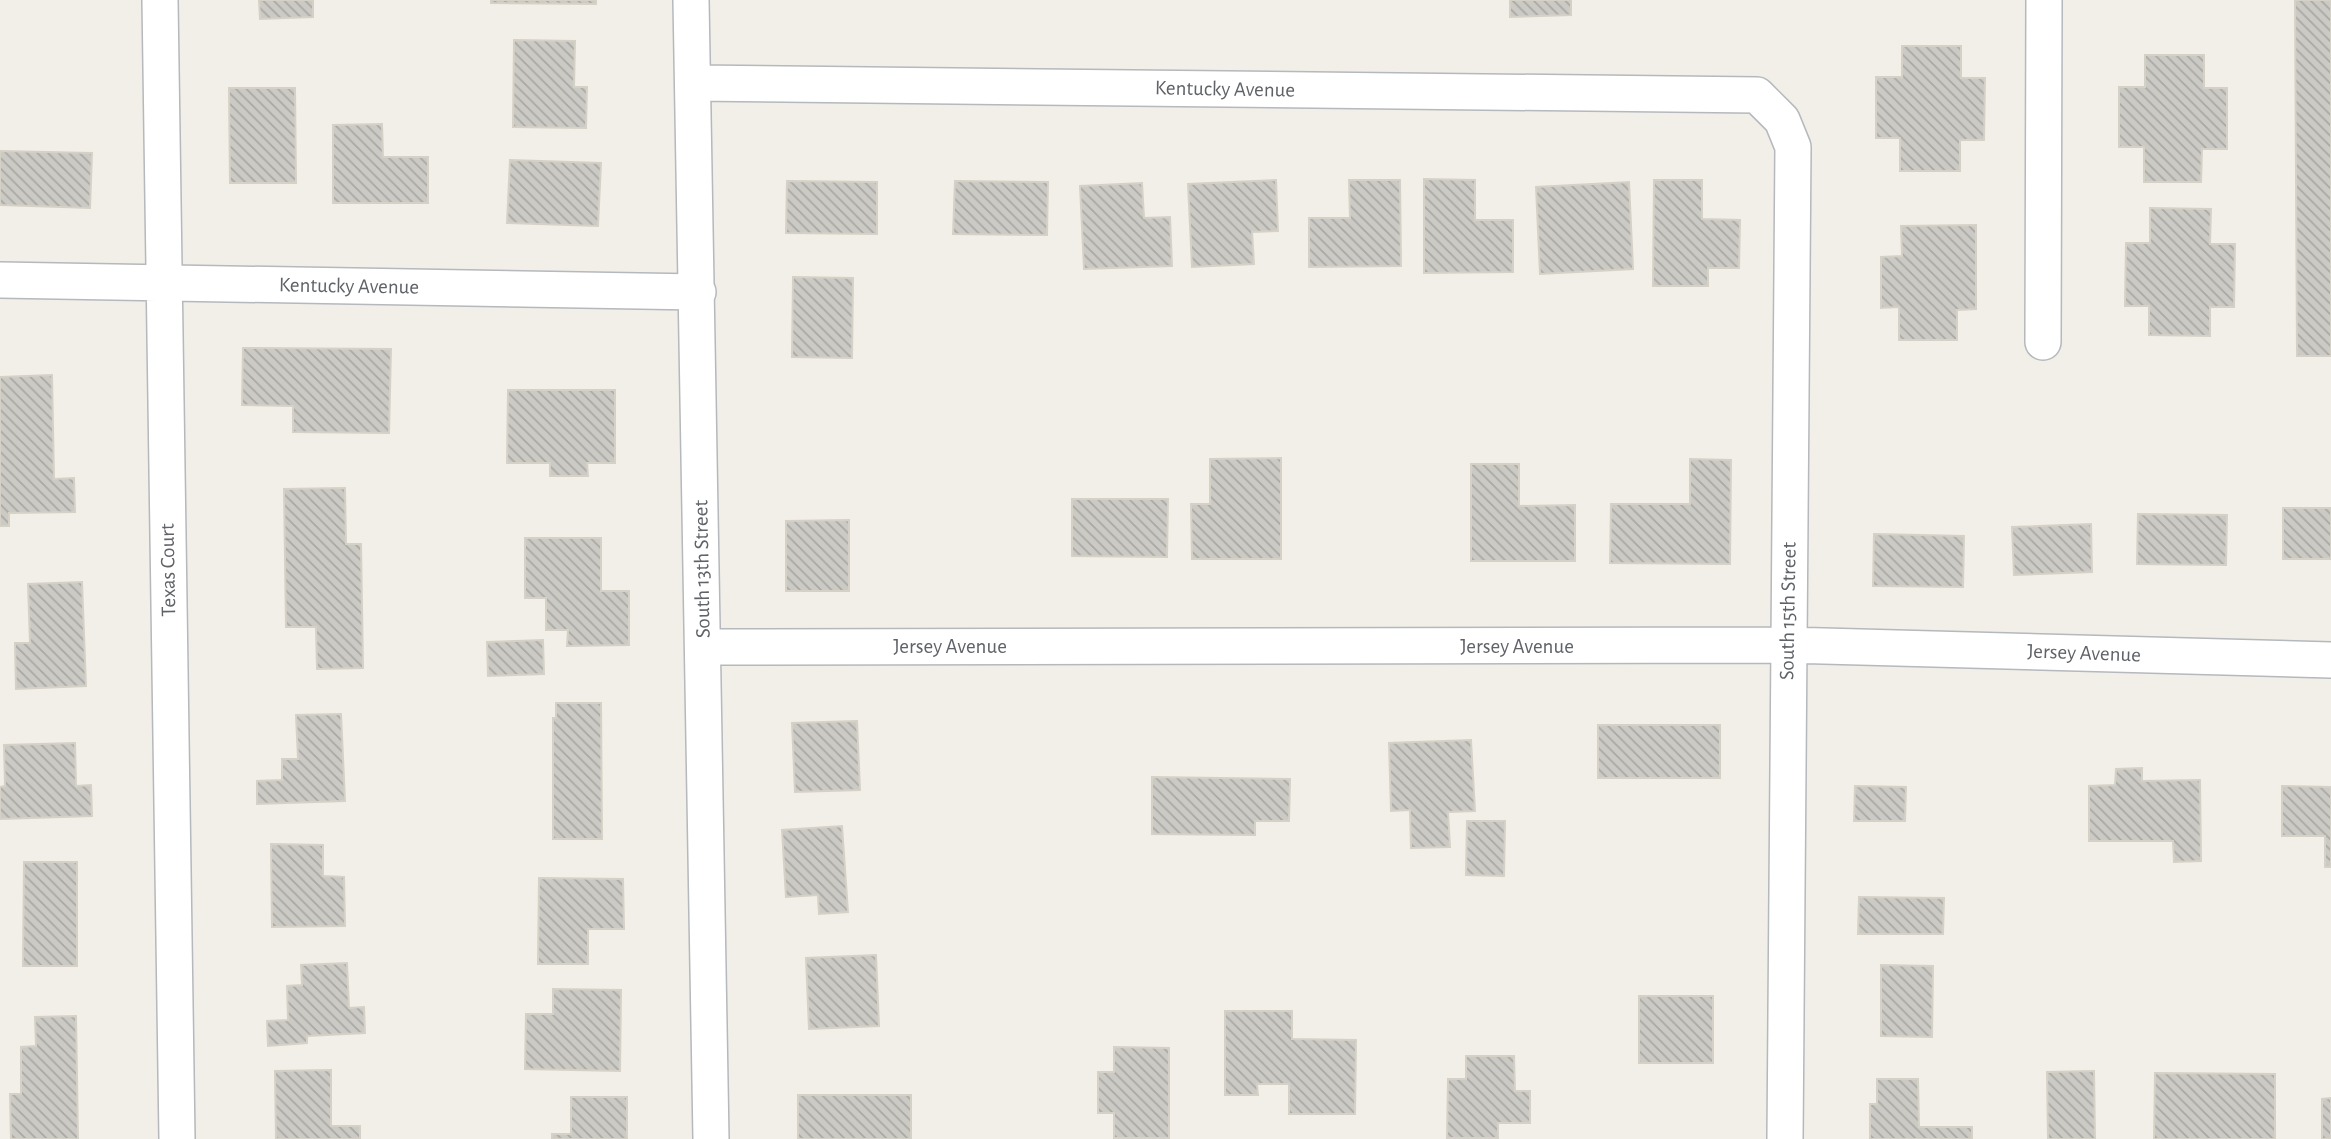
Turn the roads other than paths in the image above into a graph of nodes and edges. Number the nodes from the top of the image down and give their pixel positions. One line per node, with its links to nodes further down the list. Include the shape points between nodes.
1 (160, 0): 7 (street, Texas Court)
2 (691, 0): 4 (street, South 13th Street)
3 (2044, 0): 9 (street)
4 (693, 83): 5 (street, Kentucky Avenue); 8 (street, South 13th Street)
5 (1757, 95): 10 (street, South 15th Street, via 1782,120 1793,147)
6 (0, 280): 7 (street, Kentucky Avenue)
7 (163, 283): 8 (street, Kentucky Avenue); 13 (street, Texas Court)
8 (698, 292): 11 (street, South 13th Street)
9 (2043, 342)
10 (1787, 645): 11 (street, Jersey Avenue); 12 (street, Jersey Avenue); 15 (street, South 15th Street)
11 (704, 647): 14 (street, South 13th Street)
12 (2331, 660)
13 (177, 1139)
14 (711, 1139)
15 (1784, 1139)

